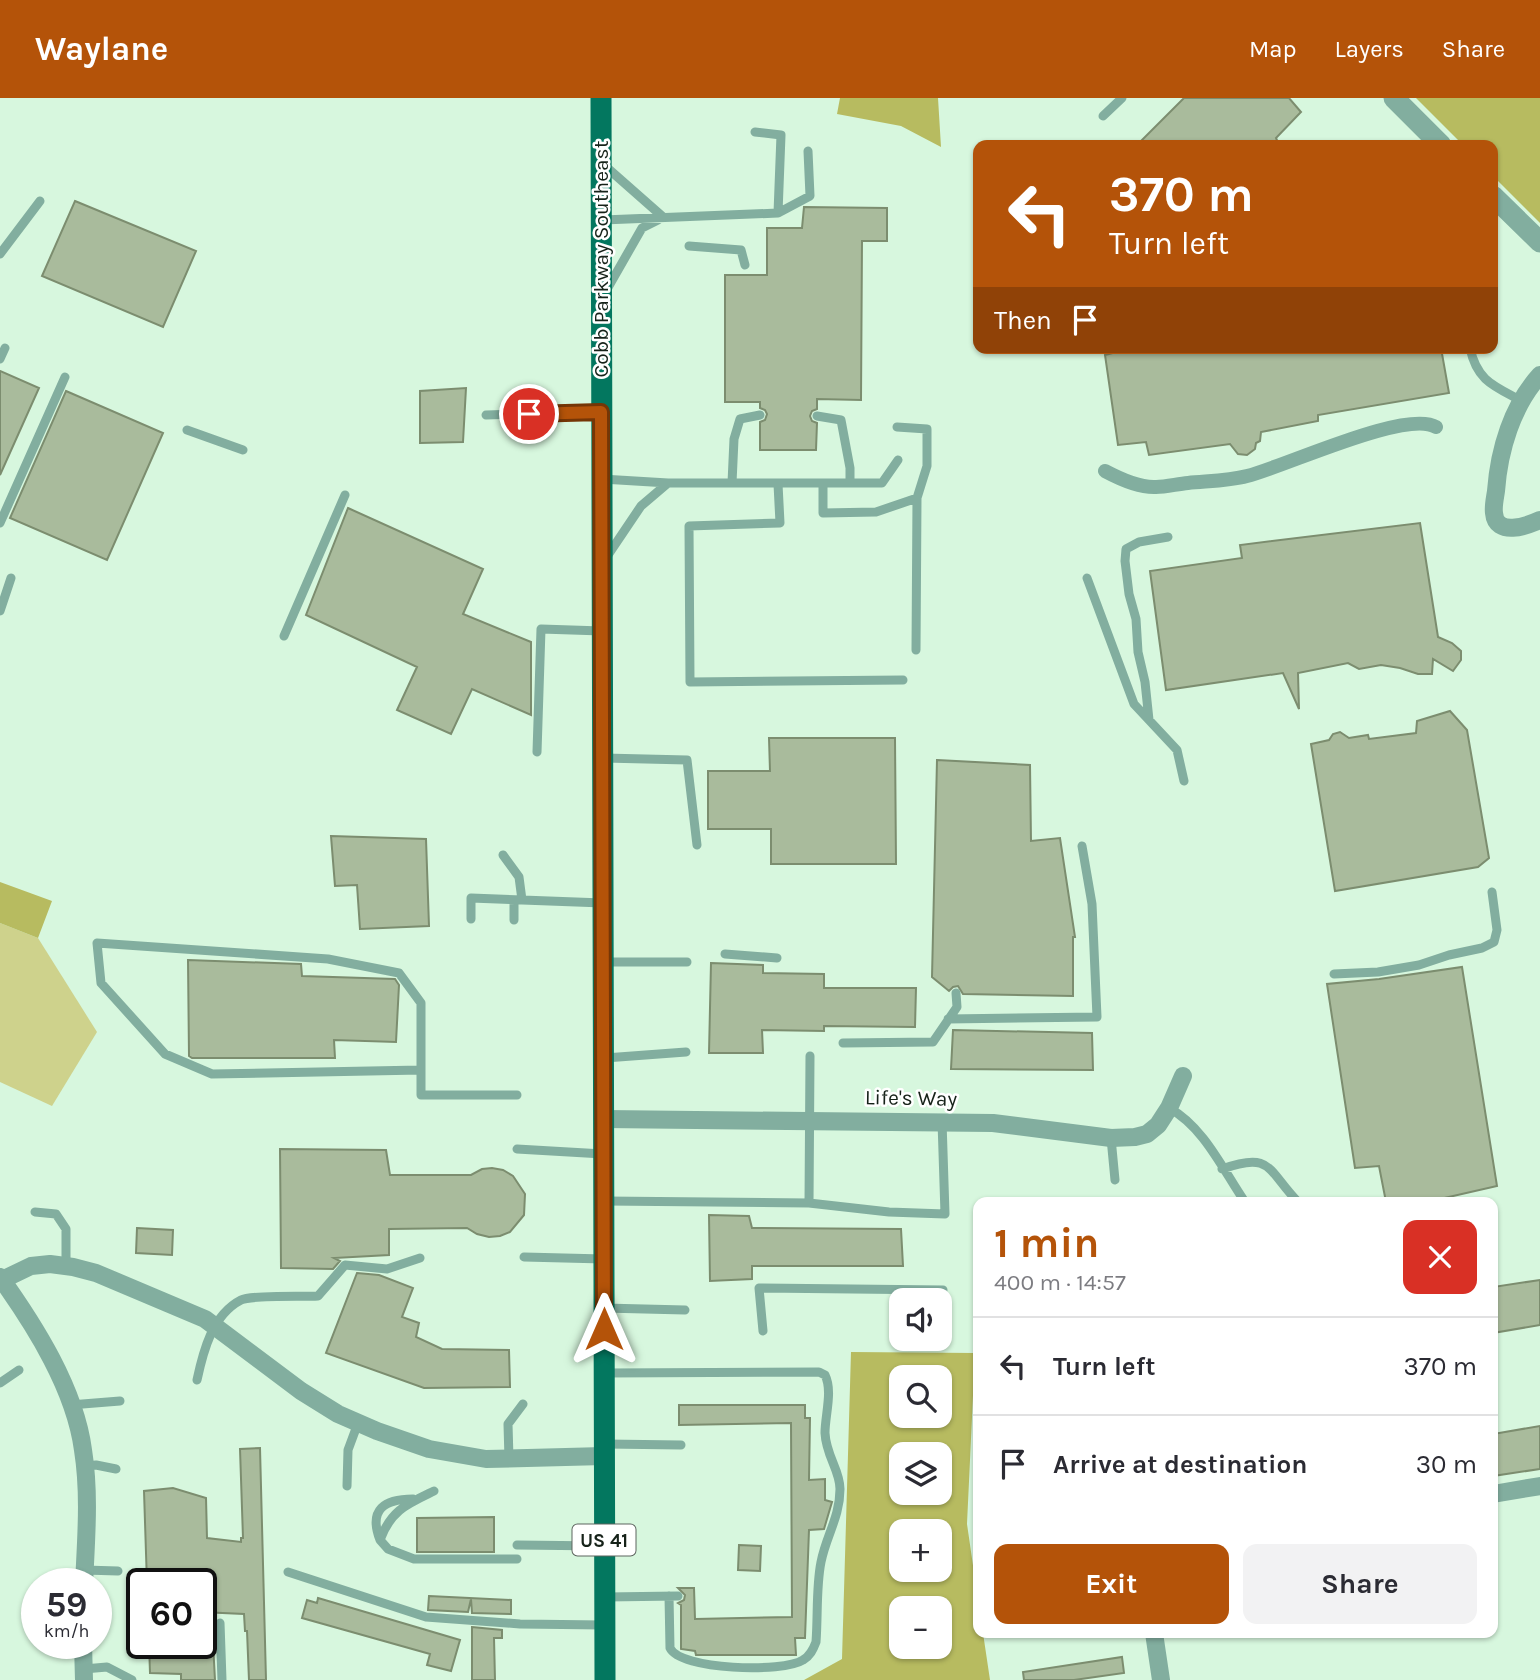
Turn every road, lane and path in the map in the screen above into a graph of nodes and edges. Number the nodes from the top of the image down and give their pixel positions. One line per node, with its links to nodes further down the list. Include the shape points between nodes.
1 (601, 98): 8 (main road, Cobb Parkway Southeast / US 41)
2 (1122, 98): 4 (lane)
3 (1394, 98): 6 (street)
4 (1103, 116)
5 (755, 132): 11 (lane, via 780,135)
6 (1436, 140)
7 (808, 150): 11 (lane, via 810,196)
8 (601, 162): 12 (lane); 13 (main road, Cobb Parkway Southeast / US 41)
9 (40, 201): 16 (lane)
10 (1498, 201): 14 (street)
11 (778, 213): 12 (lane)
12 (663, 217): 13 (lane); 18 (lane, via 642,228)
13 (601, 220): 18 (main road, Cobb Parkway Southeast / US 41)
14 (1540, 242)
15 (689, 246): 17 (lane, via 741,250)
16 (0, 254)
17 (745, 265)
18 (601, 299): 25 (main road, Cobb Parkway Southeast / US 41)
19 (5, 348): 21 (lane)
20 (1472, 354): 24 (lane, via 1487,382)
21 (0, 359)
22 (1540, 375): 24 (street)
23 (65, 377): 44 (lane)
24 (1522, 401): 43 (street, via 1501,452 1494,516 1513,528)
25 (601, 412): 26 (lane); 35 (main road, Cobb Parkway Southeast / US 41)
26 (486, 415)
27 (760, 415): 37 (lane, via 740,419 734,439)
28 (817, 416): 38 (lane, via 841,421)
29 (897, 427): 42 (lane, via 928,429 927,466)
30 (1436, 428): 34 (street, via 1429,423 1397,427 1246,477 1224,480 1154,488)
31 (187, 430): 32 (lane)
32 (243, 450)
33 (898, 460): 38 (lane, via 882,483)
34 (1105, 471)
35 (602, 479): 36 (lane); 46 (main road, Cobb Parkway Southeast / US 41)
36 (668, 482): 37 (lane); 46 (lane, via 641,506)
37 (733, 483): 39 (lane)
38 (850, 483): 40 (lane)
39 (778, 484): 40 (lane); 53 (lane, via 779,523 689,526 691,682)
40 (824, 484): 42 (lane, via 823,513 876,512)
41 (345, 495): 51 (lane)
42 (917, 498): 52 (lane)
43 (1540, 520)
44 (0, 523)
45 (1168, 537): 54 (lane, via 1126,549)
46 (601, 566): 50 (main road, Cobb Parkway Southeast / US 41)
47 (11, 578): 49 (lane)
48 (1087, 578): 54 (lane, via 1134,704)
49 (0, 611)
50 (602, 631): 55 (lane, via 541,629); 56 (main road, Cobb Parkway Southeast / US 41)
51 (284, 636)
52 (916, 650)
53 (903, 680)
54 (1149, 720): 57 (lane, via 1177,750)
55 (537, 752)
56 (602, 758): 58 (lane, via 687,760); 63 (main road, Cobb Parkway Southeast / US 41)
57 (1184, 781)
58 (697, 845)
59 (1082, 846): 72 (lane, via 1093,904 1097,1017)
60 (503, 855): 62 (lane, via 519,877)
61 (1492, 892): 70 (lane, via 1494,942 1433,962)
62 (518, 900): 63 (lane); 64 (lane, via 471,898); 65 (lane)
63 (603, 903): 68 (main road, Cobb Parkway Southeast / US 41)
64 (471, 919)
65 (514, 920)
66 (725, 954): 67 (lane)
67 (777, 958)
68 (603, 962): 69 (lane); 76 (main road, Cobb Parkway Southeast / US 41)
69 (687, 962)
70 (1334, 974)
71 (957, 993): 72 (lane, via 957,1007)
72 (948, 1019): 73 (lane, via 933,1042)
73 (843, 1043)
74 (686, 1052): 76 (lane)
75 (810, 1056): 82 (lane)
76 (603, 1058): 81 (main road, Cobb Parkway Southeast / US 41)
77 (421, 1070): 77 (lane, via 212,1074 166,1054 101,983 97,943 328,959 400,973 421,1003); 79 (lane, via 421,1095)
78 (1183, 1076): 80 (street, Life's Way)
79 (517, 1095)
80 (1169, 1108): 84 (street, Life's Way, via 1147,1134); 87 (lane, via 1203,1138)
81 (604, 1119): 82 (street, Life's Way); 86 (main road, Cobb Parkway Southeast / US 41)
82 (810, 1119): 83 (street, Life's Way); 92 (lane)
83 (942, 1121): 84 (street, Life's Way); 92 (lane, via 945,1214)
84 (1111, 1138): 88 (lane)
85 (517, 1149): 86 (lane)
86 (604, 1154): 91 (main road, Cobb Parkway Southeast / US 41)
87 (1222, 1169): 89 (lane); 90 (lane, via 1258,1161 1269,1167)
88 (1115, 1180)
89 (1242, 1197)
90 (1294, 1197)
91 (604, 1201): 92 (lane); 96 (main road, Cobb Parkway Southeast / US 41)
92 (809, 1203)
93 (35, 1212): 97 (lane, via 56,1214 66,1229)
94 (524, 1257): 96 (lane)
95 (420, 1258): 102 (lane, via 387,1269 345,1265 318,1296 242,1300)
96 (604, 1259): 100 (main road, Cobb Parkway Southeast / US 41)
97 (66, 1266): 98 (street, via 31,1266); 102 (street, via 173,1304)
98 (1, 1280): 110 (street, via 50,1357)
99 (889, 1289): 103 (lane, via 759,1288)
100 (604, 1308): 101 (lane); 105 (main road, Cobb Parkway Southeast / US 41)
101 (685, 1310)
102 (215, 1326): 106 (lane, via 202,1353); 111 (street, via 301,1391)
103 (763, 1331)
104 (19, 1370): 107 (lane)
105 (604, 1373): 113 (main road, Cobb Parkway Southeast / US 41); 130 (lane, via 825,1375 829,1383 826,1447 839,1477 840,1495 820,1566 816,1642 813,1651 799,1662 773,1667 706,1664 678,1657 670,1648 673,1596)
106 (197, 1380)
107 (0, 1383)
108 (120, 1401): 110 (lane)
109 (523, 1404): 114 (lane, via 508,1424)
110 (71, 1405): 115 (street)
111 (358, 1423): 114 (street, via 429,1449); 117 (lane, via 348,1450)
112 (681, 1445): 113 (lane)
113 (604, 1450): 114 (street); 124 (main road, Cobb Parkway Southeast / US 41)
114 (509, 1459)
115 (85, 1466): 116 (lane); 126 (street)
116 (116, 1469)
117 (347, 1486)
118 (1540, 1486): 120 (street)
119 (434, 1491): 121 (lane)
120 (1498, 1493)
121 (418, 1499): 122 (lane, via 402,1506); 122 (lane, via 395,1499 383,1505 375,1528)
122 (380, 1540): 125 (lane, via 388,1549 414,1559)
123 (517, 1545): 124 (lane)
124 (604, 1546): 130 (main road, Cobb Parkway Southeast / US 41)
125 (517, 1559)
126 (84, 1568)
127 (118, 1571): 128 (lane)
128 (112, 1572)
129 (288, 1572): 132 (lane, via 426,1617)
130 (604, 1597): 132 (main road, Cobb Parkway Southeast / US 41)
131 (220, 1623): 136 (lane)
132 (605, 1625): 137 (main road, Cobb Parkway Southeast / US 41)
133 (1155, 1638): 138 (street)
134 (84, 1674): 135 (lane, via 107,1667)
135 (132, 1680)
136 (222, 1680)
137 (605, 1680)
138 (1161, 1680)

